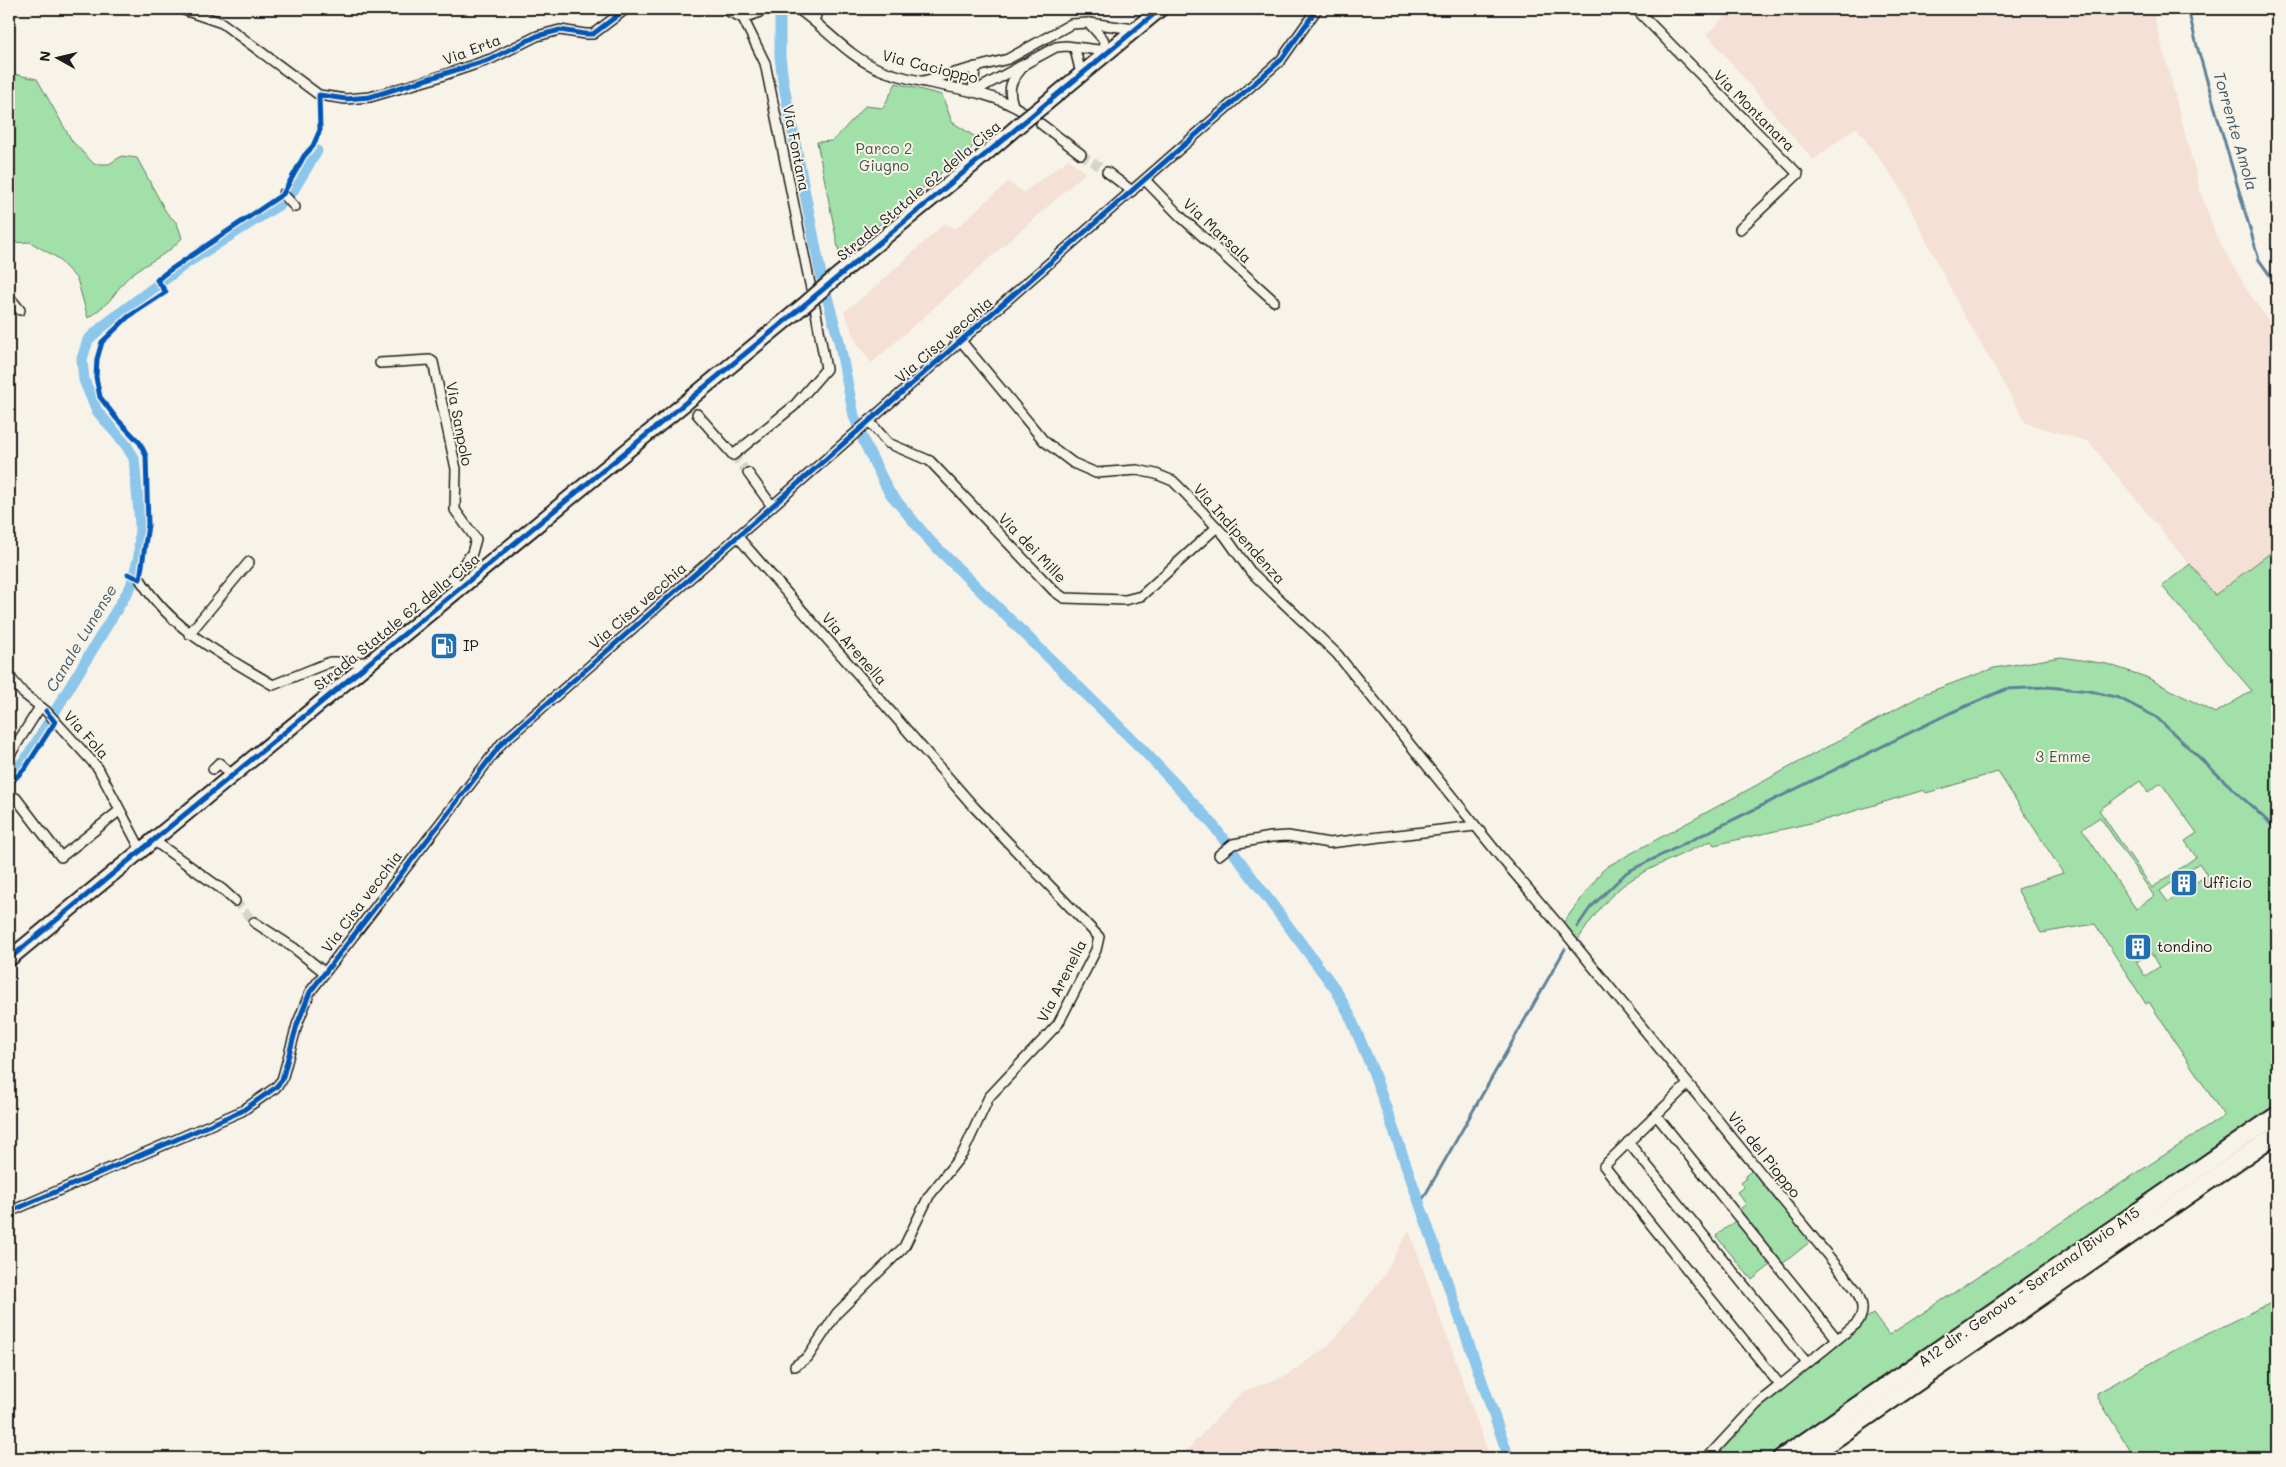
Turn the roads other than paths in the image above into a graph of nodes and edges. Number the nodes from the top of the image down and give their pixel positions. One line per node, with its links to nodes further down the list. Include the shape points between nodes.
1 (181, 9): 2 (street, Via Erta, via 222,24 319,96 346,99 370,97 491,59 537,36 560,30 593,34)
2 (626, 9)
3 (724, 9): 10 (street)
4 (763, 9): 10 (street)
5 (798, 9): 11 (street)
6 (818, 9): 11 (street)
7 (1160, 9): 13 (main road)
8 (1317, 9): 26 (street, Via Cisa vecchia, via 1281,60)
9 (1636, 9): 30 (street, Via Montanara, via 1798,174)
10 (742, 18): 31 (street, Via Fontana, via 765,63)
11 (814, 21): 19 (street, Via Cacioppo, via 862,61 884,71)
12 (1089, 23): 13 (street); 15 (street, via 1103,39); 17 (street, via 1071,24 1008,59)
13 (1135, 29): 15 (main road)
14 (1075, 49): 15 (street); 16 (street, via 1056,47); 18 (street)
15 (1107, 51): 18 (main road)
16 (1027, 62): 20 (street); 21 (street, via 1011,81)
17 (975, 67): 19 (street); 20 (street)
18 (1081, 74): 22 (main road, Strada Statale 62 della Cisa, bridge, via 1044,105)
19 (923, 81): 20 (street, Via Cacioppo)
20 (973, 92): 21 (street, Via Cacioppo)
21 (1012, 105): 22 (street, Via Cacioppo)
22 (1020, 118): 34 (main road, Strada Statale 62 della Cisa, bridge, via 976,162 836,277)
23 (1041, 124): 24 (street)
24 (1081, 154)
25 (1107, 172): 27 (street)
26 (1145, 180): 27 (street, Via Cisa vecchia); 33 (street, Via Marsala)
27 (1132, 191): 36 (street, Via Cisa vecchia)
28 (283, 194): 29 (street)
29 (294, 207)
30 (1740, 229)
31 (811, 289)
32 (9, 300): 35 (street)
33 (1274, 301)
34 (809, 307): 38 (street, via 826,369 794,406 733,454); 46 (main road, Strada Statale 62 della Cisa)
35 (20, 310)
36 (962, 341): 39 (street, Via Cisa vecchia); 42 (street, Via Indipendenza, via 1044,441 1059,454 1082,469 1096,473 1137,470 1173,481)
37 (380, 363): 46 (street, Via Sanpolo, via 433,362 456,470 455,510 476,539 472,553 452,579)
38 (697, 414)
39 (866, 424): 41 (street, Via Cisa vecchia); 42 (street, Via dei Mille, via 888,443 930,461 1064,598 1126,600 1141,596)
40 (748, 473): 41 (street)
41 (772, 506): 43 (street, Via Cisa vecchia)
42 (1217, 527): 56 (street, Via Indipendenza, via 1250,571 1337,654)
43 (737, 536): 64 (street, Via Cisa vecchia, via 502,743 349,944); 73 (street, Via Arenella, via 974,807 1098,937 1096,950 1058,1024 989,1097 963,1153 929,1196 904,1246 837,1313 808,1357)
44 (248, 562): 47 (street)
45 (140, 580): 47 (street, via 150,596)
46 (460, 586): 48 (main road, Strada Statale 62 della Cisa)
47 (189, 634): 48 (street, via 274,685 330,662)
48 (368, 662): 53 (main road, Strada Statale 62 della Cisa)
49 (9, 676): 50 (street, Via Fola)
50 (43, 709): 51 (street); 55 (street, Via Fola, via 98,768)
51 (9, 756)
52 (219, 762): 53 (street)
53 (232, 775): 57 (main road, Strada Statale 62 della Cisa)
54 (16, 798): 55 (street, via 61,857)
55 (119, 811): 58 (street, Via Fola)
56 (1475, 826): 59 (street, via 1329,843 1288,836 1233,844); 60 (street, Via Indipendenza)
57 (153, 840): 58 (main road, Strada Statale 62 della Cisa); 61 (street)
58 (141, 850): 63 (main road, Strada Statale 62 della Cisa)
59 (1221, 853)
60 (1499, 855): 65 (street, Via del Pioppo)
61 (236, 901)
62 (254, 922): 64 (street)
63 (9, 959)
64 (324, 972): 70 (street, Via Cisa vecchia, via 304,1004 285,1072 276,1088 242,1111)
65 (1688, 1084): 67 (street); 71 (street, Via del Pioppo, via 1856,1290 1863,1311 1860,1319)
66 (2277, 1114): 76 (highway, A12 dir. Genova - Sarzana/Bivio A15)
67 (1656, 1115): 69 (street); 71 (street)
68 (2277, 1134): 77 (highway)
69 (1628, 1142): 72 (street); 74 (street, via 1604,1166)
70 (9, 1212)
71 (1837, 1339): 72 (street, Via del Pioppo)
72 (1807, 1363): 74 (street, Via del Pioppo)
73 (795, 1366)
74 (1780, 1385): 75 (street, Via del Pioppo, via 1757,1404)
75 (1707, 1458)
76 (1781, 1458)
77 (1808, 1458)

